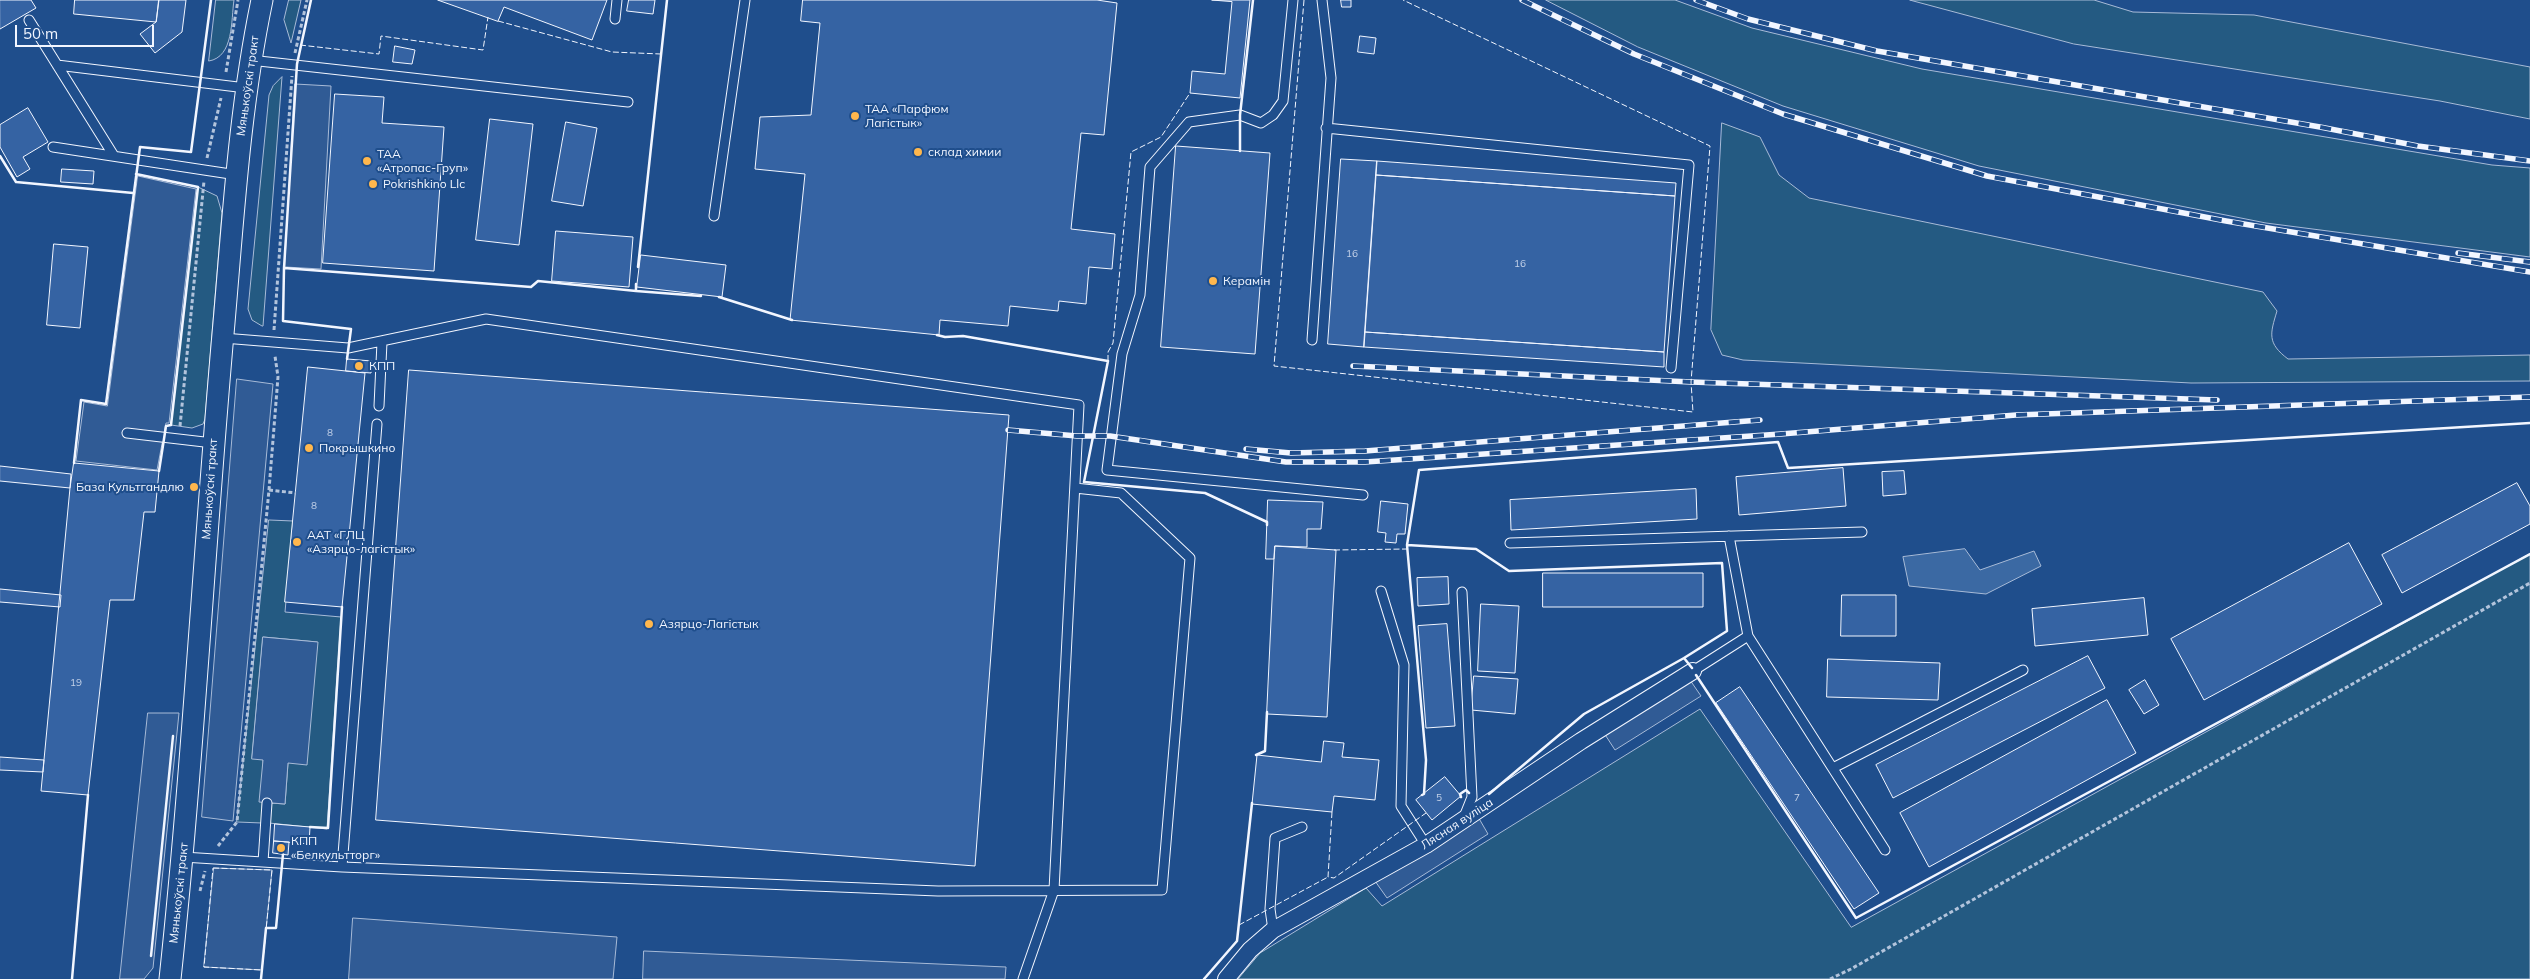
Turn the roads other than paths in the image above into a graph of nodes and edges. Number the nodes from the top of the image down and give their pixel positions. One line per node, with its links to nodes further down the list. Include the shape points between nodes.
1 (262, 0): 8 (street, Мянькоўскі тракт)
2 (617, 0): 6 (lane)
3 (745, 0): 16 (lane)
4 (1293, 0): 26 (lane, via 1283,101 1272,115 1260,123 1240,115 1189,122 1150,167 1140,296 1122,354 1107,470)
5 (1322, 0): 12 (lane, via 1331,78)
6 (614, 19)
7 (28, 20): 9 (lane)
8 (250, 60): 10 (street, Мянькоўскі тракт); 11 (lane)
9 (57, 64): 10 (lane); 14 (lane)
10 (246, 88): 15 (street, Мянькоўскі тракт)
11 (628, 102)
12 (1326, 128): 18 (lane); 20 (lane, via 1689,165)
13 (52, 147): 14 (lane)
14 (114, 156): 15 (lane)
15 (237, 175): 17 (street, Мянькоўскі тракт)
16 (714, 216)
17 (222, 338): 19 (lane, via 348,348); 24 (street, Мянькоўскі тракт)
18 (1312, 340)
19 (382, 342): 21 (lane); 25 (lane, via 486,319 1079,405)
20 (1672, 368)
21 (379, 406)
22 (377, 424): 43 (lane)
23 (127, 433): 24 (lane)
24 (213, 443): 41 (street, Мянькоўскі тракт)
25 (1074, 488): 44 (lane); 44 (lane, via 1121,493 1190,558 1162,890)
26 (1363, 495)
27 (1862, 532): 28 (lane)
28 (1729, 536): 29 (lane); 32 (lane)
29 (1510, 543)
30 (1381, 591): 39 (lane, via 1404,665 1401,806)
31 (1462, 592): 37 (lane, via 1472,797)
32 (1748, 636): 34 (lane); 35 (lane)
33 (2023, 670): 35 (lane)
34 (1694, 671): 37 (street, Лясная вуліца, via 1581,741)
35 (1833, 768): 40 (lane)
36 (267, 803): 42 (lane)
37 (1462, 822): 39 (street, Лясная вуліца)
38 (1302, 827): 45 (lane, via 1275,838 1270,909)
39 (1426, 844): 45 (street, Лясная вуліца)
40 (1885, 850)
41 (183, 857): 42 (lane); 46 (street, Мянькоўскі тракт)
42 (263, 862): 43 (lane)
43 (342, 868): 44 (lane, via 938,891)
44 (1054, 890): 47 (lane)
45 (1273, 930): 48 (street, Лясная вуліца, via 1250,950)
46 (170, 979)
47 (1023, 979)
48 (1226, 979)

